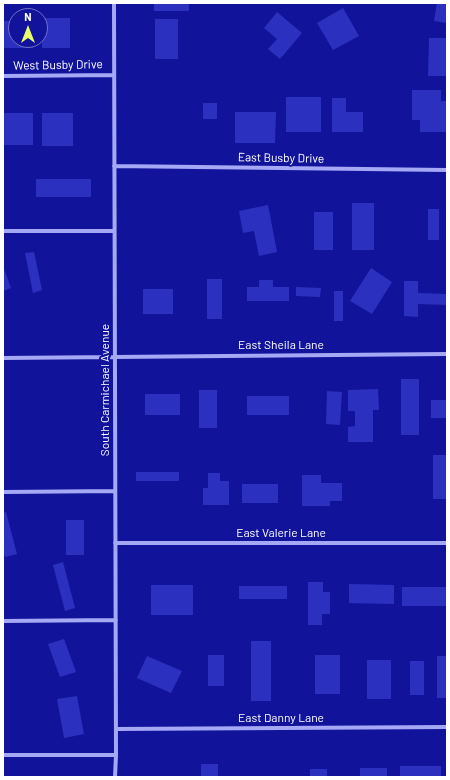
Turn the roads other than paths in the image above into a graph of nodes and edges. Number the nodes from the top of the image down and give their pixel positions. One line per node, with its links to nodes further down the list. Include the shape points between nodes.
1 (114, 3): 2 (street, South Carmichael Avenue)
2 (114, 75): 3 (street, West Busby Drive); 4 (street, South Carmichael Avenue)
3 (3, 76)
4 (114, 166): 5 (street, East Busby Drive); 7 (street, South Carmichael Avenue)
5 (447, 170)
6 (3, 231): 7 (street)
7 (114, 231): 9 (street, South Carmichael Avenue)
8 (447, 354): 9 (street, East Sheila Lane)
9 (115, 356): 10 (street, East Sheila Lane); 11 (street, South Carmichael Avenue)
10 (3, 358)
11 (115, 491): 12 (street); 13 (street, South Carmichael Avenue)
12 (3, 492)
13 (115, 543): 14 (street, East Valerie Lane); 15 (street, South Carmichael Avenue)
14 (447, 543)
15 (116, 620): 16 (street); 18 (street, South Carmichael Avenue)
16 (3, 621)
17 (447, 727): 18 (street, East Danny Lane)
18 (116, 729): 20 (street, South Carmichael Avenue)
19 (3, 755): 20 (street)
20 (116, 756): 21 (street, South Carmichael Avenue)
21 (115, 777)

